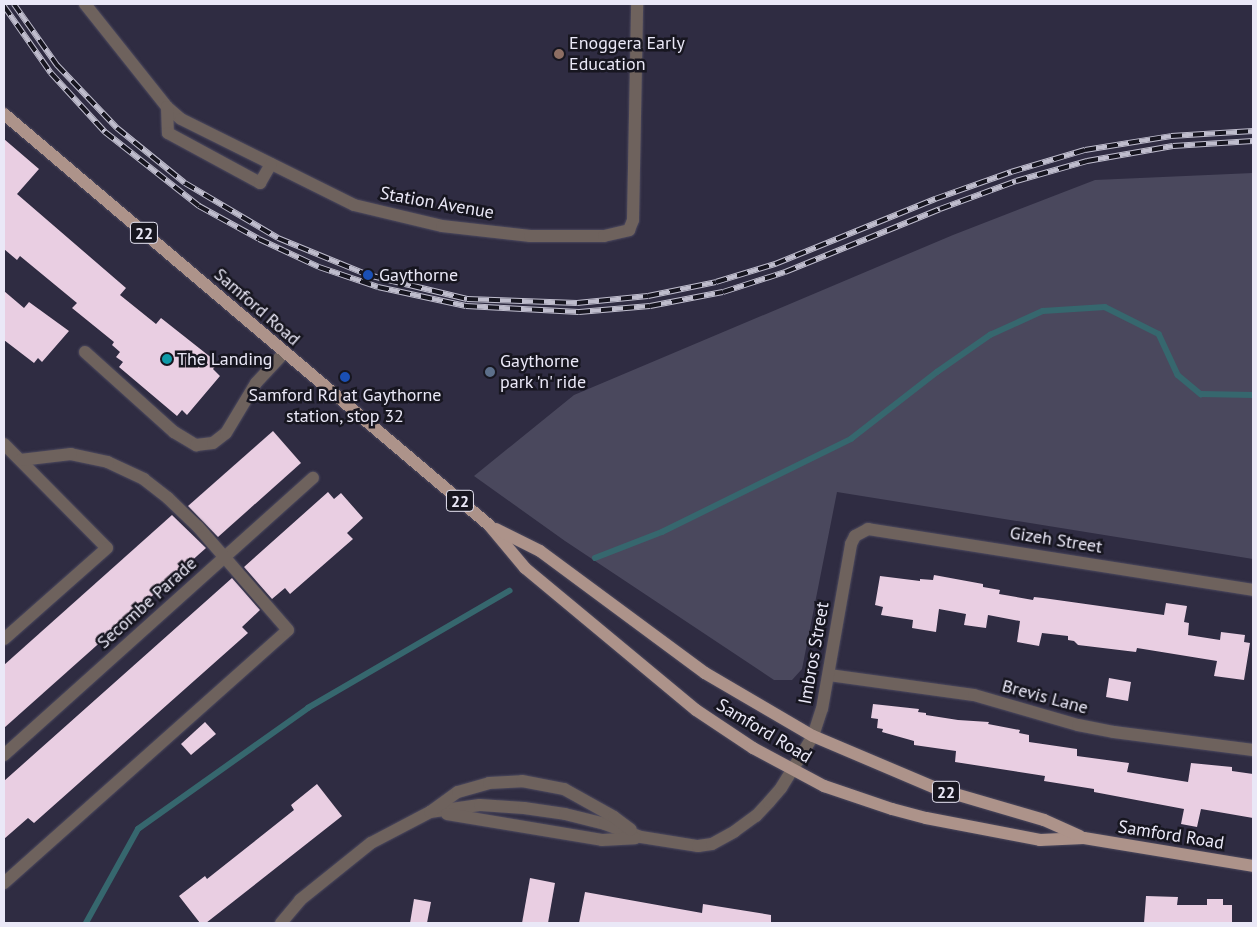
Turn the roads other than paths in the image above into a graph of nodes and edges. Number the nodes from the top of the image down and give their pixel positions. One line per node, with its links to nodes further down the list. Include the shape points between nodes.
1 (85, 4): 3 (street, Station Avenue)
2 (638, 4): 5 (street, Station Avenue, via 633,220 630,230 604,236 530,236 442,226 354,205)
3 (167, 108): 5 (street, Station Avenue, via 181,119); 5 (street, via 168,133 252,179 260,183)
4 (4, 114): 7 (main road, Samford Road / 22)
5 (271, 164)
6 (84, 352): 7 (street, via 174,432 196,445 212,443 226,433 256,383)
7 (284, 353): 11 (main road, Samford Road / 22)
8 (4, 444): 9 (street)
9 (20, 460): 13 (street, via 71,454 108,462 144,479 168,498); 15 (street, via 107,548)
10 (313, 478): 13 (street, Secombe Parade)
11 (489, 525): 17 (main road, Samford Road / 22, via 540,551 705,673); 20 (main road, Samford Road / 22, via 525,568 656,678 731,735)
12 (855, 536): 14 (street, Gizeh Street, via 868,529 880,529); 16 (street, Imbros Street)
13 (225, 557): 19 (street, Secombe Parade); 25 (street, via 288,630)
14 (1253, 590)
15 (4, 639)
16 (829, 675): 17 (street, Imbros Street); 18 (street, Brevis Lane, via 974,695 1114,732)
17 (813, 736): 20 (street, Imbros Street); 23 (main road, Samford Road / 22, via 938,789 1044,820)
18 (1253, 750)
19 (4, 754)
20 (792, 770): 22 (street, Imbros Street, via 762,810 721,840 698,846); 23 (main road, Samford Road / 22, via 848,795 926,818 1040,840)
21 (430, 812): 22 (street, via 602,840); 22 (street, via 480,804 524,808 565,814); 22 (street, via 458,792 490,783 522,781 564,789 614,817); 26 (street, via 371,844 300,900)
22 (641, 837)
23 (1084, 838): 24 (main road, Samford Road / 22)
24 (1253, 866)
25 (4, 884)
26 (281, 923)

